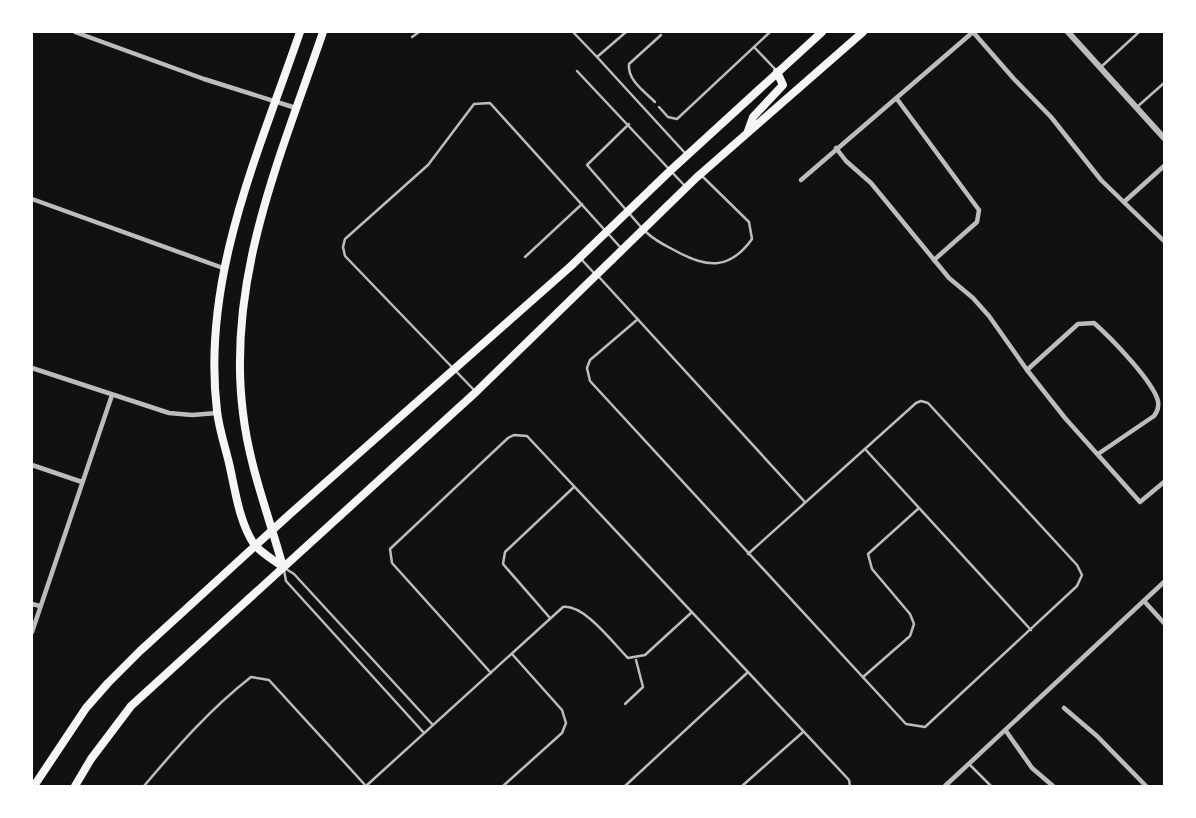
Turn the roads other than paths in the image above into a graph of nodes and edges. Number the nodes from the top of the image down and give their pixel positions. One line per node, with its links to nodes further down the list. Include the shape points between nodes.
1 (75, 32): 22 (street)
2 (300, 32): 22 (main road)
3 (323, 32): 26 (main road)
4 (419, 32): 14 (lane)
5 (573, 32): 16 (lane)
6 (626, 32): 16 (lane)
7 (770, 32): 15 (lane)
8 (822, 32): 19 (main road)
9 (863, 32): 28 (main road)
10 (973, 32): 21 (street); 38 (street)
11 (1068, 32): 17 (street)
12 (1139, 32): 17 (lane)
13 (661, 35): 23 (lane, via 628,70)
14 (412, 37)
15 (754, 47): 19 (lane); 24 (lane, via 677,119)
16 (597, 57): 31 (lane)
17 (1101, 67): 25 (street)
18 (577, 71): 27 (lane)
19 (777, 72): 28 (main road, via 783,85 753,117); 31 (main road)
20 (1164, 83): 25 (lane)
21 (897, 99): 30 (street); 47 (street, via 979,210 977,222)
22 (275, 102): 26 (street); 48 (main road)
23 (655, 102)
24 (659, 107)
25 (1138, 107): 29 (street)
26 (297, 109): 65 (main road, via 255,234 240,340 243,415)
27 (629, 124): 33 (lane); 40 (lane, via 587,165)
28 (747, 134): 34 (main road)
29 (1164, 138)
30 (836, 148): 35 (street); 47 (street)
31 (687, 155): 33 (main road)
32 (1164, 166): 38 (street)
33 (671, 170): 36 (lane); 40 (main road)
34 (701, 175): 36 (main road); 41 (lane, via 749,222 752,239 741,255 713,265 687,258)
35 (801, 180)
36 (687, 187): 41 (main road)
37 (32, 199): 48 (street)
38 (1124, 202): 43 (street)
39 (582, 204): 42 (lane); 45 (lane); 52 (lane, via 490,103 474,104 428,165 345,239 345,256)
40 (628, 212): 41 (lane); 42 (main road)
41 (643, 229): 44 (main road)
42 (607, 232): 44 (lane); 46 (main road)
43 (1164, 241)
44 (621, 249): 49 (main road)
45 (525, 257)
46 (580, 258): 49 (lane); 52 (main road)
47 (934, 260): 53 (street, via 989,316)
48 (223, 268): 56 (main road, via 216,318)
49 (596, 274): 50 (lane); 54 (main road)
50 (638, 319): 63 (lane); 67 (lane, via 590,359 590,381)
51 (32, 368): 55 (street)
52 (453, 369): 54 (lane); 65 (main road)
53 (1027, 370): 58 (street); 58 (street, via 1083,322 1094,323 1131,361 1154,391 1158,410)
54 (476, 392): 68 (main road)
55 (112, 395): 56 (street, via 169,413); 60 (street)
56 (217, 413): 66 (main road, via 239,507)
57 (866, 449): 63 (lane); 64 (lane); 78 (lane, via 916,403 929,403 1077,565 1082,575 1077,586)
58 (1098, 454): 61 (street, via 1140,502)
59 (32, 465): 60 (street)
60 (82, 482): 72 (street)
61 (1164, 482)
62 (575, 486): 73 (lane); 74 (lane, via 505,552 503,564); 83 (lane, via 527,436 514,435 390,549 392,563)
63 (806, 502): 67 (lane)
64 (919, 508): 78 (lane); 86 (lane, via 868,554 872,569 914,624 910,636)
65 (273, 530): 66 (main road); 68 (main road)
66 (256, 546): 68 (main road); 94 (main road, via 108,683)
67 (748, 554): 86 (lane)
68 (283, 567): 75 (lane); 77 (lane, via 286,581); 95 (main road, via 131,706)
69 (1164, 582): 70 (street)
70 (1144, 601): 76 (street); 90 (street)
71 (32, 604): 72 (street)
72 (40, 606): 79 (street)
73 (692, 612): 81 (lane); 84 (lane)
74 (550, 618): 80 (lane); 81 (lane, via 563,607 582,611 628,658)
75 (339, 623): 77 (lane); 82 (lane)
76 (1164, 623)
77 (331, 630): 85 (lane)
78 (1031, 630): 86 (lane, via 925,727 906,724)
79 (32, 632)
80 (512, 653): 83 (lane); 98 (lane, via 562,710 566,723 562,733)
81 (636, 658): 87 (lane, via 643,687)
82 (379, 667): 85 (lane); 89 (lane)
83 (491, 673): 89 (lane)
84 (747, 673): 91 (lane); 99 (lane)
85 (372, 674): 92 (lane)
86 (863, 677)
87 (625, 704)
88 (1064, 708): 105 (street)
89 (433, 725): 92 (lane)
90 (1006, 731): 93 (street); 104 (street, via 1032,768)
91 (803, 732): 100 (lane); 101 (lane)
92 (424, 733): 97 (lane)
93 (969, 764): 102 (street); 103 (lane)
94 (35, 783)
95 (75, 786)
96 (144, 786): 97 (lane, via 192,730 251,677 269,680)
97 (366, 786)
98 (503, 786)
99 (625, 786)
100 (742, 786)
101 (850, 786)
102 (945, 786)
103 (991, 786)
104 (1053, 786)
105 (1146, 786)

